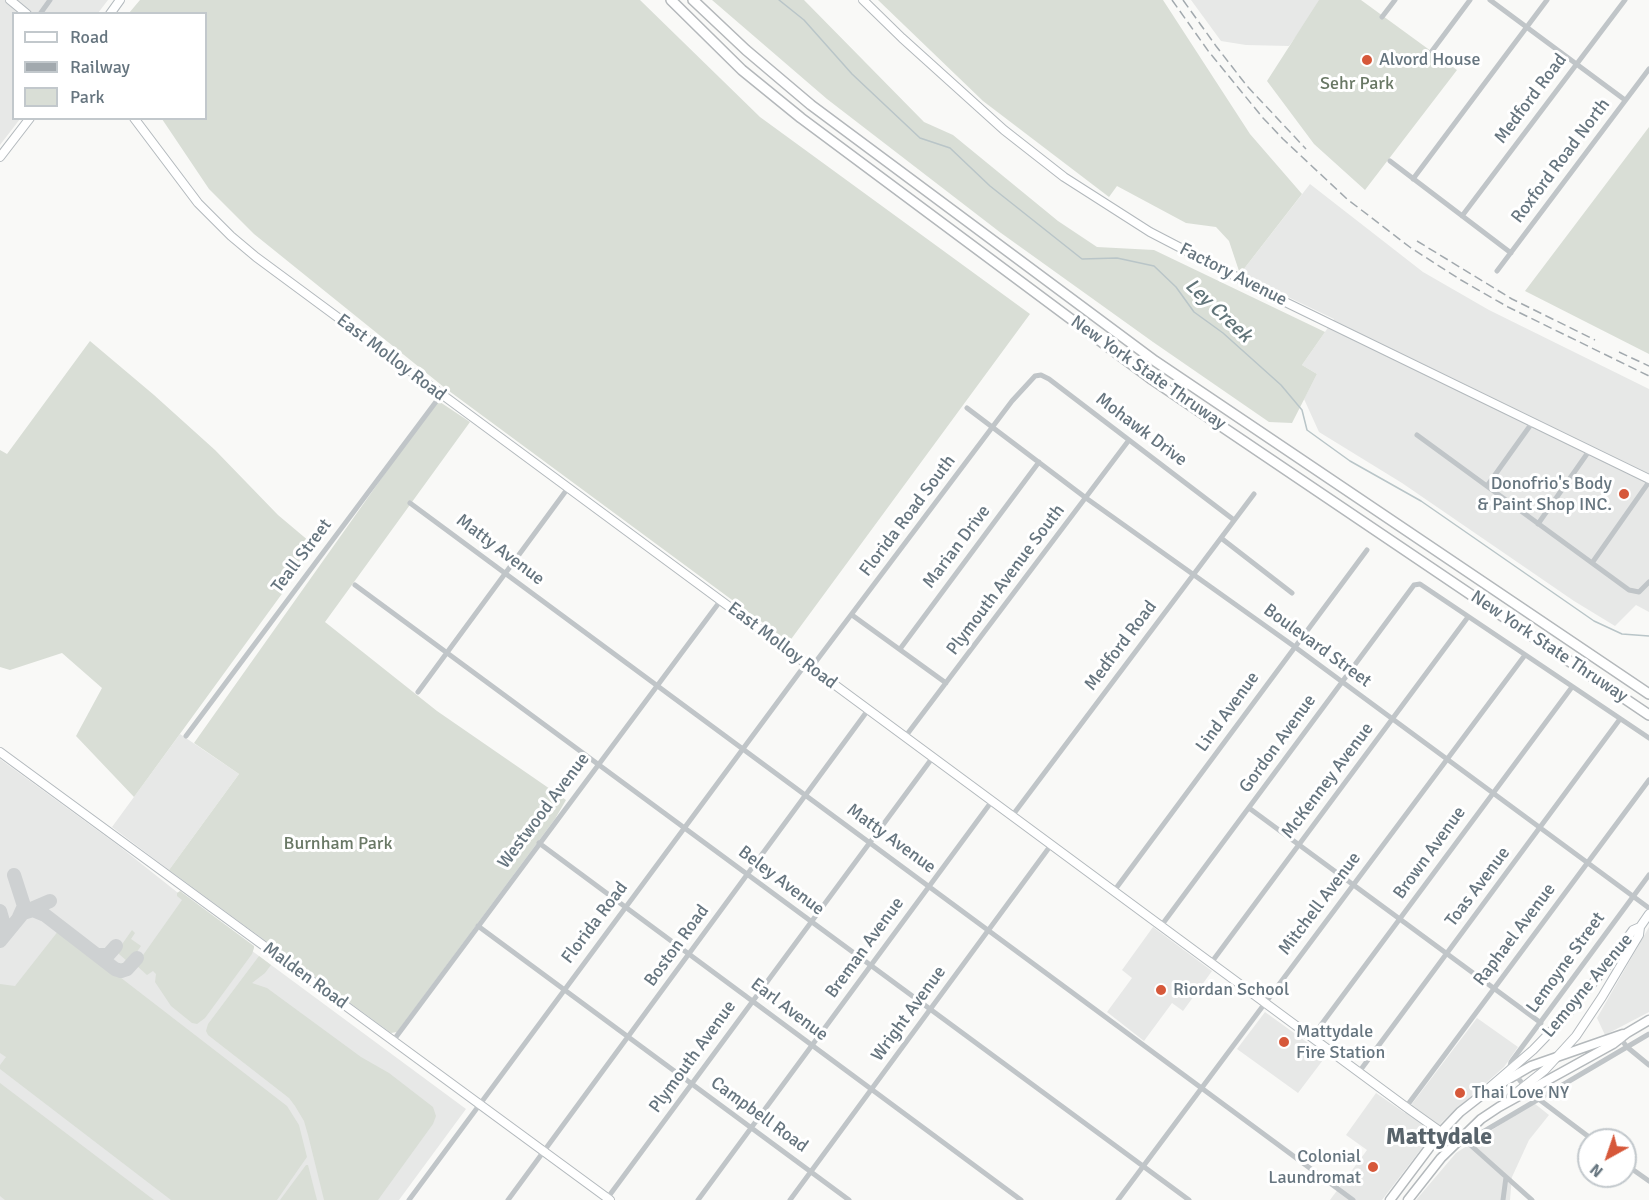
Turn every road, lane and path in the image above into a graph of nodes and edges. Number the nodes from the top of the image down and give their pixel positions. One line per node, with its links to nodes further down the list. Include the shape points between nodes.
1 (10, 0): 10 (street)
2 (671, 0): 65 (highway, New York State Thruway, via 742,70 801,118 1150,378)
3 (693, 0): 63 (highway, New York State Thruway, via 811,105 1146,354)
4 (863, 0): 28 (street, Factory Avenue, via 1004,130 1092,196 1215,267)
5 (1395, 0): 11 (street)
6 (1470, 0): 13 (street)
7 (1490, 0): 12 (street)
8 (1547, 0): 12 (street)
9 (1624, 0): 14 (street, Medford Road)
10 (25, 12)
11 (1382, 17)
12 (1527, 28): 14 (street); 21 (street)
13 (1432, 51)
14 (1576, 64): 16 (street); 22 (street, Medford Road)
15 (1649, 69): 16 (street, Roxford Road North)
16 (1625, 100): 23 (street, Roxford Road North)
17 (28, 120): 19 (street)
18 (136, 120): 26 (street, East Molloy Road, via 198,203 231,236)
19 (0, 157)
20 (1390, 161): 21 (street)
21 (1413, 179): 22 (street)
22 (1462, 216): 23 (street)
23 (1511, 253): 24 (street, Roxford Road North)
24 (1497, 271)
25 (1028, 382): 29 (street, Florida Road South); 31 (street, Mohawk Drive, via 1041,375 1049,379)
26 (441, 394): 36 (street, East Molloy Road); 68 (street, Teall Street)
27 (967, 408): 29 (street, Boulevard Street)
28 (1532, 423): 32 (street, Factory Avenue); 35 (street)
29 (993, 427): 33 (street, Boulevard Street); 51 (street, Florida Road South)
30 (1417, 435): 35 (street)
31 (1129, 440): 38 (street, Plymouth Avenue South); 40 (street, Mohawk Drive)
32 (1589, 451): 34 (street, Factory Avenue); 41 (street)
33 (1039, 462): 38 (street, Boulevard Street); 54 (street, Marian Drive)
34 (1649, 481): 44 (street)
35 (1487, 486): 41 (street)
36 (568, 488): 45 (street); 50 (street, East Molloy Road)
37 (1254, 494): 40 (street, Medford Road)
38 (1086, 498): 46 (street, Boulevard Street); 59 (street, Plymouth Avenue South)
39 (410, 502): 45 (street, Matty Avenue)
40 (1234, 520): 42 (street, Medford Road)
41 (1538, 524): 44 (street)
42 (1221, 538): 46 (street, Medford Road); 49 (street)
43 (1367, 550): 53 (street, Lind Avenue)
44 (1592, 563): 47 (street, via 1629,590 1639,592)
45 (506, 573): 55 (street); 60 (street, Matty Avenue)
46 (1193, 576): 53 (street, Boulevard Street); 81 (street, Medford Road)
47 (1649, 582)
48 (356, 585): 55 (street, Beley Avenue)
49 (1292, 593)
50 (721, 600): 57 (street, East Molloy Road); 60 (street, Westwood Avenue)
51 (852, 615): 54 (street); 57 (street, Florida Road South)
52 (1468, 616): 56 (street); 58 (street, Gordon Avenue, via 1414,585); 66 (street, McKenney Avenue)
53 (1295, 647): 58 (street, Boulevard Street); 93 (street, Lind Avenue)
54 (900, 649): 59 (street)
55 (447, 652): 62 (street); 75 (street, Beley Avenue)
56 (1525, 655): 61 (street); 74 (street, Mitchell Avenue)
57 (808, 667): 64 (street, East Molloy Road); 71 (street, Florida Road)
58 (1342, 682): 66 (street, Boulevard Street); 80 (street, Gordon Avenue)
59 (946, 683): 69 (street, Plymouth Avenue South)
60 (657, 685): 71 (street, Matty Avenue); 75 (street, Westwood Avenue)
61 (1572, 687): 67 (street); 77 (street, Brown Avenue)
62 (418, 692)
63 (1649, 694)
64 (868, 710): 69 (street, East Molloy Road); 78 (street, Boston Road)
65 (1649, 715)
66 (1393, 719): 74 (street, Boulevard Street); 87 (street, McKenney Avenue)
67 (1620, 719): 70 (street); 83 (street, Toas Avenue)
68 (186, 736)
69 (905, 737): 73 (street, East Molloy Road)
70 (1649, 738)
71 (742, 748): 78 (street, Matty Avenue); 82 (street, Florida Road)
72 (0, 752): 119 (street, Malden Road)
73 (933, 757): 79 (street, East Molloy Road); 84 (street, Plymouth Avenue)
74 (1448, 759): 77 (street, Boulevard Street); 91 (street, Mitchell Avenue)
75 (598, 764): 82 (street, Beley Avenue); 85 (street, Westwood Avenue)
76 (1649, 780): 88 (street, Raphael Avenue)
77 (1494, 793): 83 (street, Boulevard Street); 98 (street, Brown Avenue)
78 (806, 795): 84 (street, Matty Avenue); 89 (street, Boston Road)
79 (992, 801): 81 (street, East Molloy Road); 92 (street, Breman Avenue)
80 (1249, 808): 87 (street); 101 (street, Gordon Avenue)
81 (1012, 816): 86 (street, East Molloy Road)
82 (684, 827): 89 (street, Beley Avenue); 95 (street, Florida Road)
83 (1541, 827): 88 (street, Boulevard Street); 104 (street, Toas Avenue)
84 (870, 842): 92 (street, Matty Avenue); 99 (street, Plymouth Avenue)
85 (539, 843): 95 (street, Earl Avenue); 100 (street, Westwood Avenue)
86 (1052, 845): 93 (street, East Molloy Road); 103 (street, Wright Avenue)
87 (1299, 845): 91 (street); 106 (street, McKenney Avenue)
88 (1587, 862): 94 (street, Boulevard Street); 109 (street, Raphael Avenue)
89 (747, 875): 99 (street, Beley Avenue); 105 (street, Boston Road)
90 (1649, 875): 94 (street, Lemoyne Street)
91 (1354, 885): 98 (street); 111 (street, Mitchell Avenue)
92 (929, 886): 103 (street, Matty Avenue); 107 (street, Breman Avenue)
93 (1114, 891): 101 (street, East Molloy Road)
94 (1633, 896): 96 (street, Boulevard Street); 114 (street, Lemoyne Street)
95 (626, 907): 105 (street, Earl Avenue); 108 (street, Florida Road)
96 (1649, 908)
97 (1649, 914): 102 (street, Lemoyne Avenue)
98 (1400, 920): 104 (street); 118 (street, Brown Avenue)
99 (811, 922): 107 (street, Beley Avenue); 110 (street, Plymouth Avenue)
100 (478, 926): 108 (street, Campbell Road); 119 (street, Westwood Avenue)
101 (1161, 926): 106 (street, East Molloy Road)
102 (1640, 927): 122 (street, Lemoyne Avenue, via 1639,936 1602,997); 125 (street, Lemoyne Avenue, via 1633,930 1563,1019)
103 (988, 930): 112 (street, Wright Avenue); 127 (street, Matty Avenue)
104 (1447, 954): 109 (street); 124 (street, Toas Avenue)
105 (689, 955): 110 (street, Earl Avenue); 117 (street, Boston Road)
106 (1211, 963): 111 (street, East Molloy Road)
107 (870, 966): 112 (street, Beley Avenue); 120 (street, Breman Avenue)
108 (564, 989): 117 (street, Campbell Road); 131 (street, Florida Road)
109 (1494, 989): 114 (street); 132 (street, Raphael Avenue)
110 (752, 1002): 120 (street, Earl Avenue); 126 (street, Plymouth Avenue)
111 (1265, 1003): 118 (street, East Molloy Road); 127 (street, Mitchell Avenue)
112 (930, 1010): 129 (street, Wright Avenue); 138 (street, Beley Avenue)
113 (1649, 1020): 116 (main road)
114 (1540, 1023): 125 (street, Lemoyne Street, via 1511,1062)
115 (1649, 1034): 121 (street)
116 (1623, 1035): 121 (street); 122 (main road); 128 (main road)
117 (629, 1037): 126 (street, Campbell Road); 137 (street, Boston Road)
118 (1312, 1037): 124 (street, East Molloy Road)
119 (393, 1041): 131 (street, Malden Road)
120 (812, 1046): 129 (street, Earl Avenue); 133 (street, Breman Avenue)
121 (1627, 1047): 123 (street); 130 (street)
122 (1559, 1055): 125 (main road); 128 (street, Lemoyne Avenue)
123 (1649, 1065)
124 (1359, 1072): 132 (street, East Molloy Road)
125 (1512, 1072): 128 (street); 135 (main road, via 1460,1112)
126 (692, 1084): 133 (street, Campbell Road); 142 (street, Plymouth Avenue)
127 (1202, 1087): 138 (street, Mitchell Avenue); 151 (street, Matty Avenue)
128 (1526, 1089): 130 (street); 136 (main road, via 1499,1107)
129 (871, 1090): 139 (street, Wright Avenue); 148 (street, Earl Avenue)
130 (1538, 1099): 134 (street); 136 (street)
131 (480, 1104): 137 (street, Malden Road); 143 (street, Florida Road)
132 (1406, 1107): 135 (street, East Molloy Road)
133 (752, 1128): 139 (street, Campbell Road); 145 (street, Breman Avenue)
134 (1577, 1128)
135 (1441, 1132): 136 (street, East Molloy Road); 152 (main road)
136 (1465, 1140): 140 (street); 141 (main road, via 1441,1158)
137 (544, 1151): 142 (street, Malden Road); 144 (street, Boston Road)
138 (1143, 1166): 149 (street, Mitchell Avenue); 150 (street, Beley Avenue)
139 (811, 1172): 146 (street, Wright Avenue); 147 (street, Campbell Road)
140 (1506, 1177): 153 (street); 154 (street)
141 (1413, 1198)
142 (608, 1199)
143 (410, 1200)
144 (508, 1200)
145 (698, 1200)
146 (790, 1200)
147 (849, 1200)
148 (1021, 1200)
149 (1118, 1200)
150 (1189, 1200)
151 (1353, 1200)
152 (1390, 1200)
153 (1503, 1200)
154 (1532, 1200)

